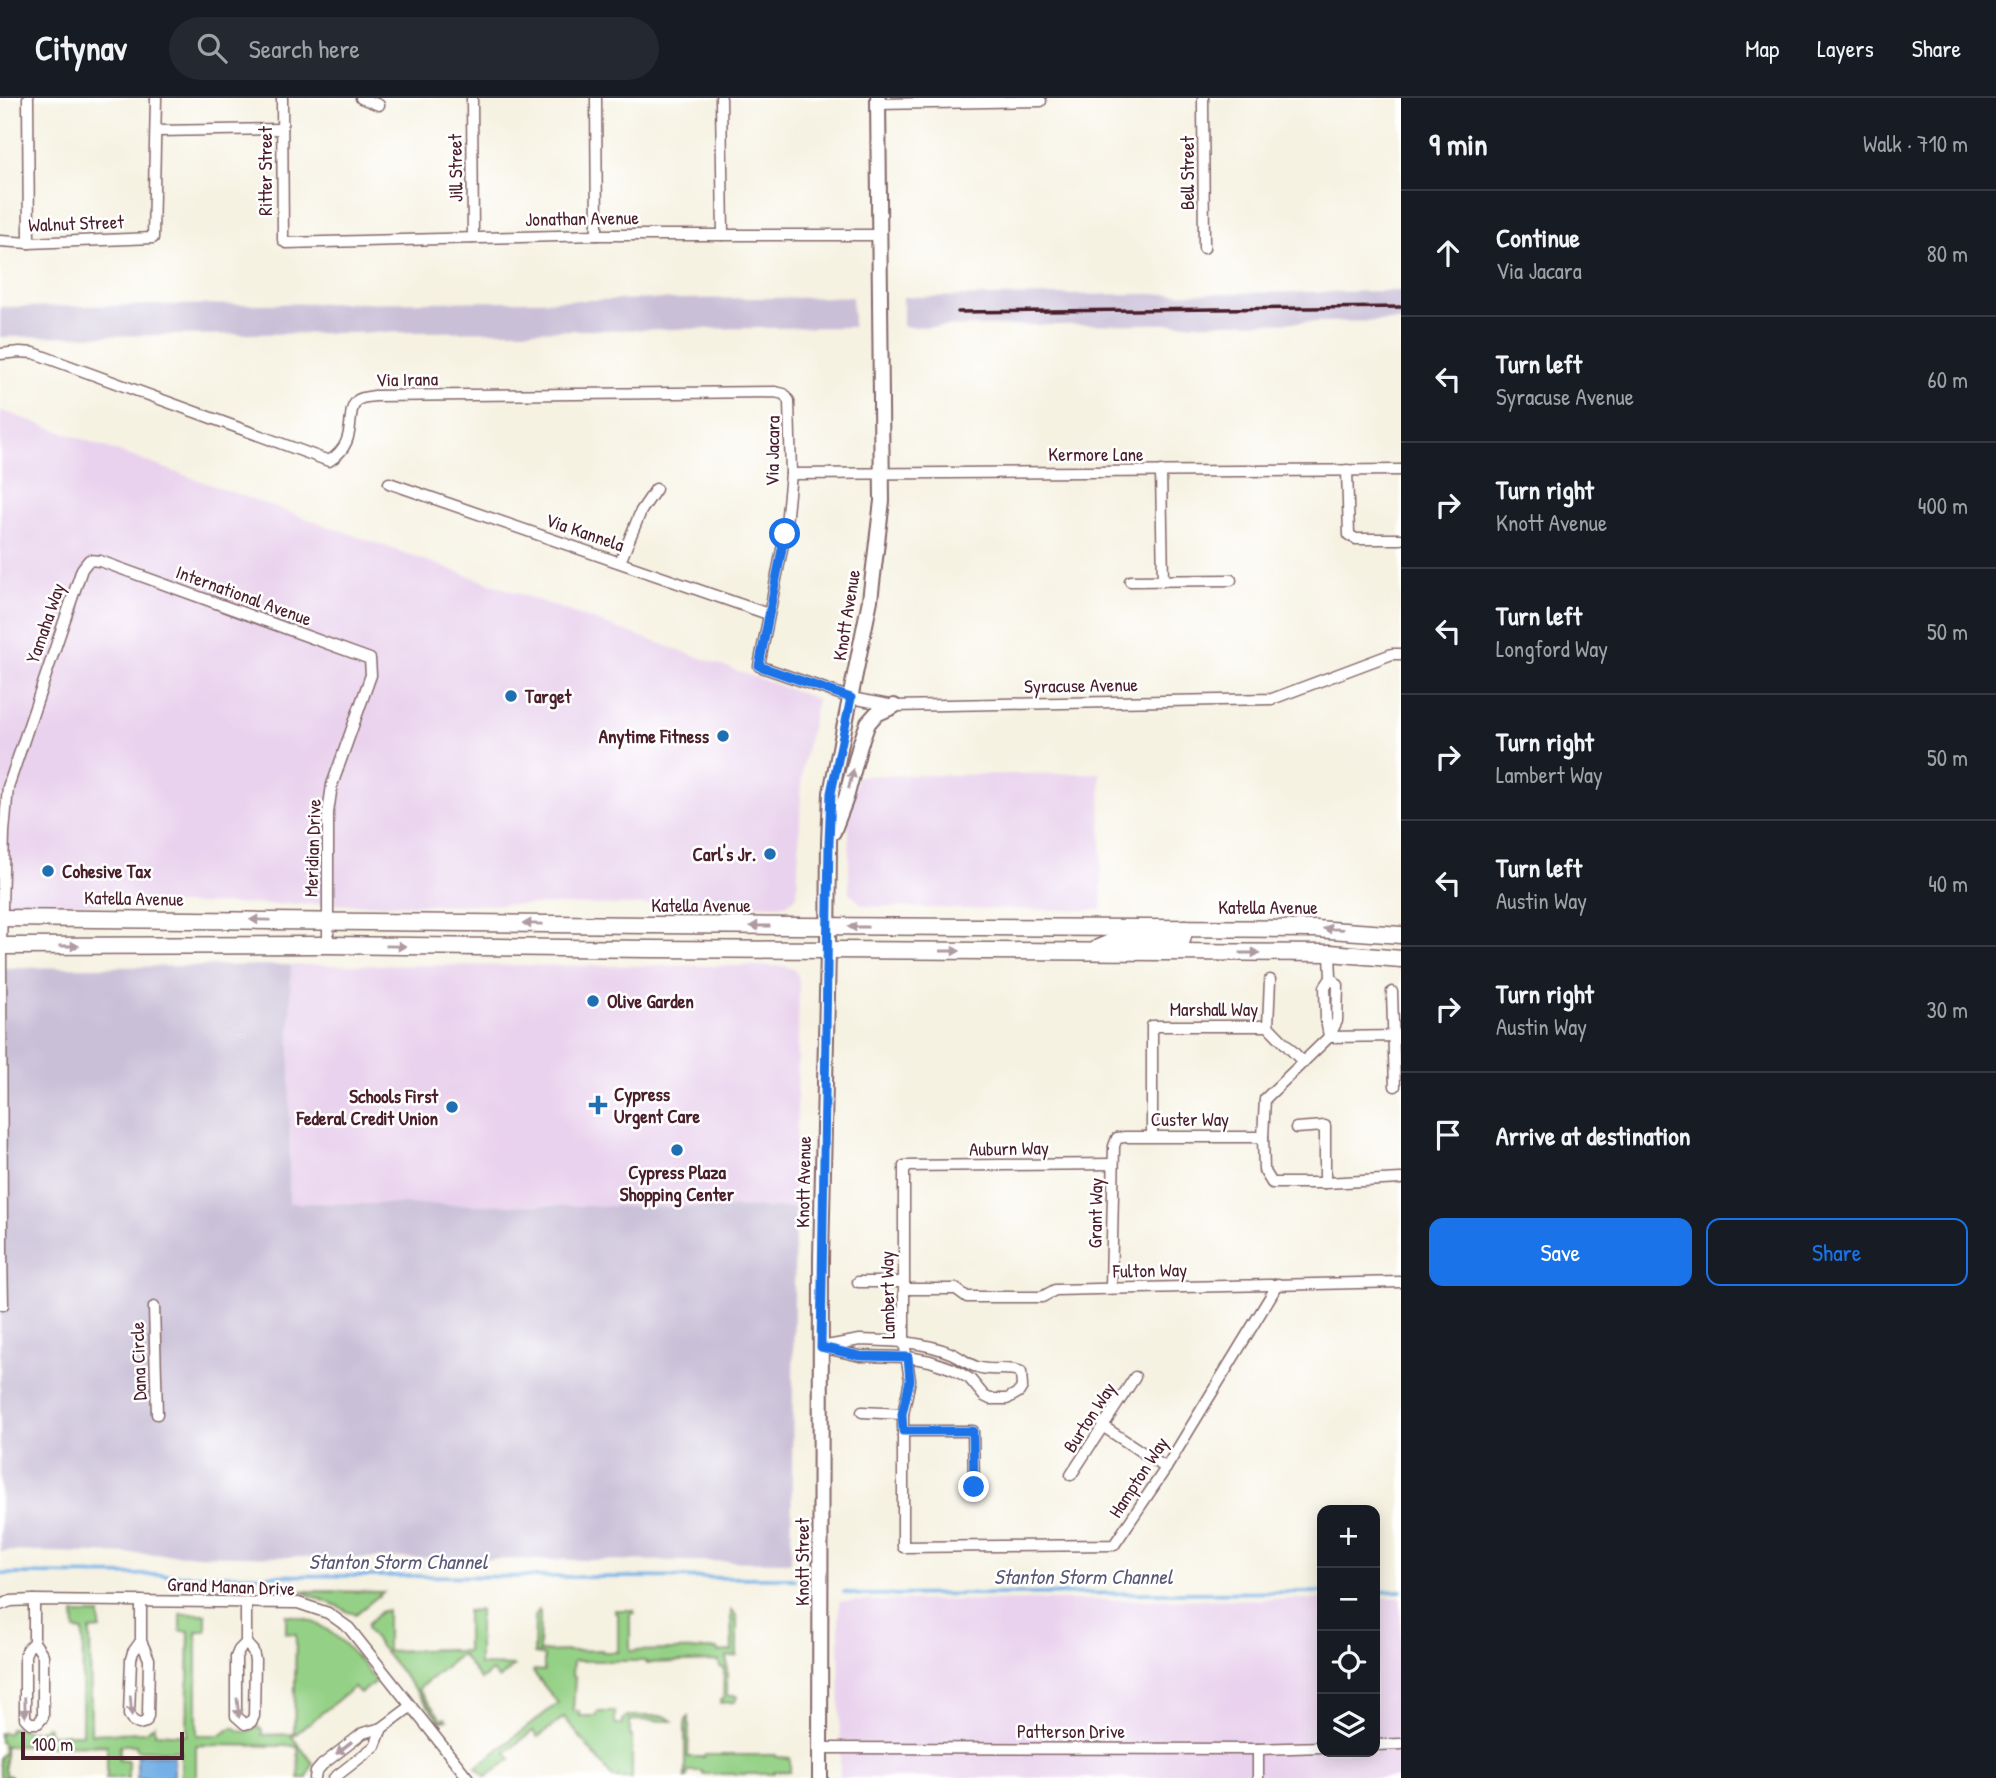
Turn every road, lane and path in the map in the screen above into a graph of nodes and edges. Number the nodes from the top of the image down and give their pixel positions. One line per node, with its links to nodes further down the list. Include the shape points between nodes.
1 (28, 98): 19 (street)
2 (156, 98): 13 (street)
3 (282, 98): 12 (street, Ritter Street)
4 (360, 98): 11 (street)
5 (472, 98): 17 (street, Jill Street)
6 (596, 98): 14 (street)
7 (721, 98): 15 (street)
8 (1203, 98): 21 (street, Bell Street)
9 (878, 101): 10 (street); 16 (main road, Knott Avenue)
10 (1041, 101)
11 (379, 105)
12 (282, 129): 13 (street); 20 (street, Ritter Street)
13 (156, 131): 19 (street, Walnut Street, via 153,238)
14 (597, 235): 15 (street, Jonathan Avenue); 17 (street, Jonathan Avenue)
15 (723, 235): 16 (street, Jonathan Avenue)
16 (879, 235): 27 (main road, Knott Avenue)
17 (473, 237): 20 (street, Jonathan Avenue)
18 (0, 241): 19 (street, Walnut Street)
19 (29, 243)
20 (286, 243)
21 (1204, 248)
22 (0, 354): 23 (street, Via Irana, via 34,353 329,461 341,454 349,439 353,406 359,399 375,396 775,392)
23 (789, 401): 28 (street, Via Jacara)
24 (1348, 470): 25 (street, Kermore Lane); 26 (street, Kermore Lane); 31 (street, via 1349,535)
25 (1401, 470)
26 (1161, 471): 27 (street, Kermore Lane); 36 (street)
27 (881, 472): 28 (street, Kermore Lane); 41 (main road, Knott Avenue, via 870,600)
28 (791, 474): 37 (street, Via Jacara, via 785,534)
29 (389, 483): 33 (street, Via Kannela)
30 (656, 489): 33 (street, via 641,511)
31 (1401, 539)
32 (89, 560): 40 (street, International Avenue, via 370,659); 44 (street, Yamaha Way, via 82,569 8,787)
33 (620, 562): 37 (street, Via Kannela)
34 (1231, 580): 36 (street)
35 (1130, 581): 36 (street)
36 (1163, 581)
37 (768, 614): 39 (street, Via Jacara)
38 (1401, 654): 42 (street, Syracuse Avenue, via 1272,699)
39 (759, 666): 41 (street, Syracuse Avenue)
40 (371, 676): 45 (street, Meridian Drive, via 332,785)
41 (851, 698): 42 (street, Syracuse Avenue); 43 (main road, Knott Avenue, via 831,793)
42 (894, 706): 43 (main road, one-way to 42, via 869,723 876,714)
43 (829, 843): 46 (main road, Knott Avenue)
44 (1, 918): 45 (main road, Katella Avenue, one-way to 44); 50 (street, Yamaha Way)
45 (328, 921): 46 (main road, Katella Avenue, one-way to 45); 49 (street, Meridian Drive)
46 (828, 926): 47 (main road, Katella Avenue, one-way to 46); 51 (main road, Knott Avenue)
47 (1185, 928): 48 (main road, Katella Avenue, one-way to 47, via 1330,929); 52 (main road, via 1182,940 1117,940)
48 (1401, 935)
49 (328, 945): 50 (main road, one-way to 49); 51 (main road, one-way to 51)
50 (0, 946): 75 (street, Yamaha Way)
51 (828, 951): 52 (main road, one-way to 52); 78 (main road, Knott Avenue)
52 (1089, 952): 53 (main road, one-way to 53)
53 (1330, 953): 54 (main road); 59 (street, via 1331,978 1338,985 1337,1021)
54 (1401, 959)
55 (1270, 981): 57 (street)
56 (1392, 992): 58 (street)
57 (1268, 1027): 60 (street, Marshall Way); 63 (street, Marshall Way, via 1152,1026)
58 (1398, 1036): 59 (street); 61 (street)
59 (1329, 1037): 60 (street)
60 (1303, 1062): 64 (street, via 1265,1099)
61 (1395, 1086)
62 (1296, 1128): 69 (street, via 1325,1126)
63 (1152, 1136): 64 (street, Custer Way); 65 (street, Custer Way)
64 (1263, 1137): 69 (street, via 1264,1170 1272,1183)
65 (1117, 1138): 66 (street, Grant Way)
66 (1113, 1164): 67 (street, Auburn Way); 74 (street, Grant Way)
67 (904, 1166): 73 (street, Lambert Way)
68 (1401, 1179): 69 (street)
69 (1325, 1183)
70 (858, 1282): 73 (street, Fulton Way)
71 (1401, 1282): 72 (street, Fulton Way)
72 (1278, 1284): 74 (street, Fulton Way); 88 (street, Hampton Way)
73 (904, 1286): 74 (street, Fulton Way, via 956,1289 967,1297 1042,1297 1055,1290); 77 (street, Lambert Way)
74 (1111, 1288)
75 (3, 1306)
76 (154, 1307): 84 (street, Dana Circle)
77 (904, 1341): 78 (street, via 860,1340); 79 (street, Lambert Way); 80 (street, via 952,1354)
78 (821, 1347): 79 (street, via 860,1356); 104 (main road, Knott Street)
79 (908, 1357): 82 (street, via 953,1369); 85 (street, Lambert Way, via 910,1380)
80 (978, 1368): 82 (street); 82 (street, via 1015,1369 1023,1376 1022,1387 1007,1399 990,1399)
81 (1135, 1377): 86 (street, Burton Way)
82 (970, 1379)
83 (862, 1412): 85 (street)
84 (157, 1414)
85 (902, 1414): 87 (street, Lambert Way)
86 (1104, 1427): 88 (street); 89 (street, Burton Way)
87 (903, 1431): 90 (street, via 973,1431); 91 (street, Lambert Way)
88 (1166, 1468): 91 (street, Hampton Way, via 1114,1545)
89 (1071, 1475)
90 (974, 1487)
91 (903, 1547)
92 (34, 1600): 93 (street, Grand Manan Drive); 95 (street, Grand Manan Drive); 97 (street)
93 (141, 1601): 94 (street, Grand Manan Drive); 96 (street)
94 (246, 1602): 98 (street); 99 (street, Grand Manan Drive, via 298,1604 328,1613 349,1628)
95 (0, 1605)
96 (141, 1641): 96 (street, one-way to 96, via 131,1659 130,1681 130,1715 139,1724 146,1722 148,1704 149,1659)
97 (34, 1642): 97 (street, one-way to 97, via 25,1655 25,1718 30,1723 43,1717 43,1655)
98 (246, 1643): 98 (street, one-way to 98, via 236,1657 236,1716 245,1724 254,1716 256,1660)
99 (410, 1707): 100 (street); 108 (street, Grand Manan Drive)
100 (382, 1728): 106 (street, one-way to 106, via 363,1733 322,1765); 107 (street, via 374,1746)
101 (1401, 1744): 102 (street)
102 (1380, 1745)
103 (1317, 1746): 105 (street, Patterson Drive)
104 (820, 1748): 105 (street, Patterson Drive); 109 (main road, Knott Street)
105 (1258, 1749): 110 (street)
106 (315, 1778)
107 (334, 1778)
108 (468, 1778)
109 (820, 1778)
110 (1258, 1778)

